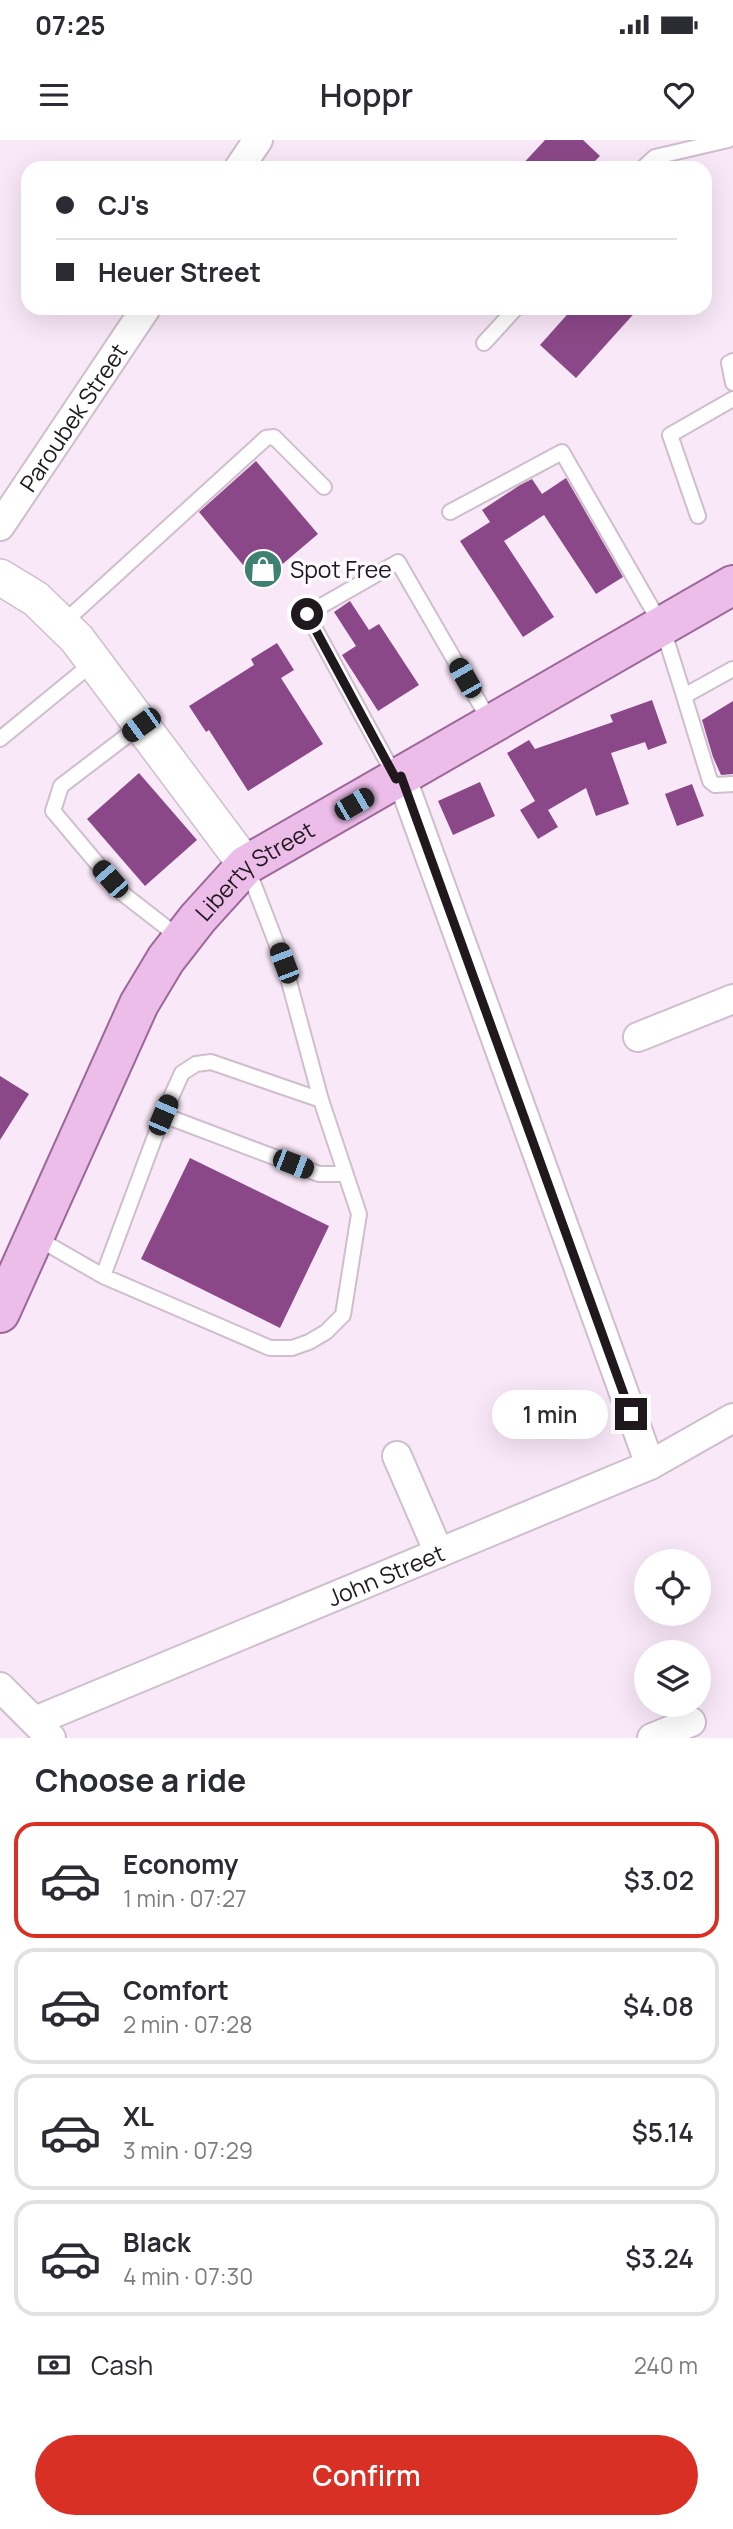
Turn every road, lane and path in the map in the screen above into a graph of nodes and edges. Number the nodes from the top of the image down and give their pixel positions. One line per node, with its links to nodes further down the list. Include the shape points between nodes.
1 (258, 140): 3 (street)
2 (728, 140): 4 (lane)
3 (244, 161)
4 (650, 161)
5 (141, 315): 14 (street, Paroubek Street)
6 (510, 315): 7 (lane)
7 (484, 343)
8 (733, 361): 9 (lane, via 729,363)
9 (733, 383)
10 (733, 399): 13 (lane, via 670,435)
11 (324, 488): 17 (lane, via 274,437 266,438)
12 (450, 512): 18 (lane, via 562,452)
13 (698, 516)
14 (0, 526)
15 (0, 577): 17 (street, via 36,599)
16 (733, 585): 18 (main road, Liberty Street)
17 (61, 625): 19 (street)
18 (662, 626): 21 (lane); 22 (main road, Liberty Street)
19 (94, 662): 23 (street); 24 (lane)
20 (733, 669): 21 (lane)
21 (684, 696): 26 (lane, via 710,781)
22 (491, 724): 25 (main road, Liberty Street); 25 (lane, via 398,562 307,614)
23 (141, 725): 27 (street); 28 (lane, via 61,786 53,811 122,893)
24 (0, 739)
25 (399, 778): 27 (main road, Liberty Street); 39 (street)
26 (733, 784)
27 (246, 866): 28 (main road, Liberty Street); 31 (lane, via 284,963)
28 (181, 939): 34 (main road, Liberty Street, via 139,1004)
29 (733, 999): 30 (street)
30 (638, 1037)
31 (321, 1100): 32 (lane, via 211,1062 182,1073); 33 (lane)
32 (163, 1115): 33 (lane, via 319,1174); 35 (lane)
33 (344, 1174): 35 (lane, via 359,1213 343,1315 309,1342 270,1348)
34 (34, 1237): 35 (lane); 36 (main road, Liberty Street)
35 (103, 1276)
36 (0, 1312)
37 (733, 1418): 39 (street, John Street)
38 (397, 1456): 40 (street)
39 (650, 1465): 40 (street, John Street)
40 (439, 1553): 43 (street, John Street)
41 (0, 1687): 43 (street)
42 (691, 1722): 44 (street)
43 (43, 1730)
44 (652, 1738)

